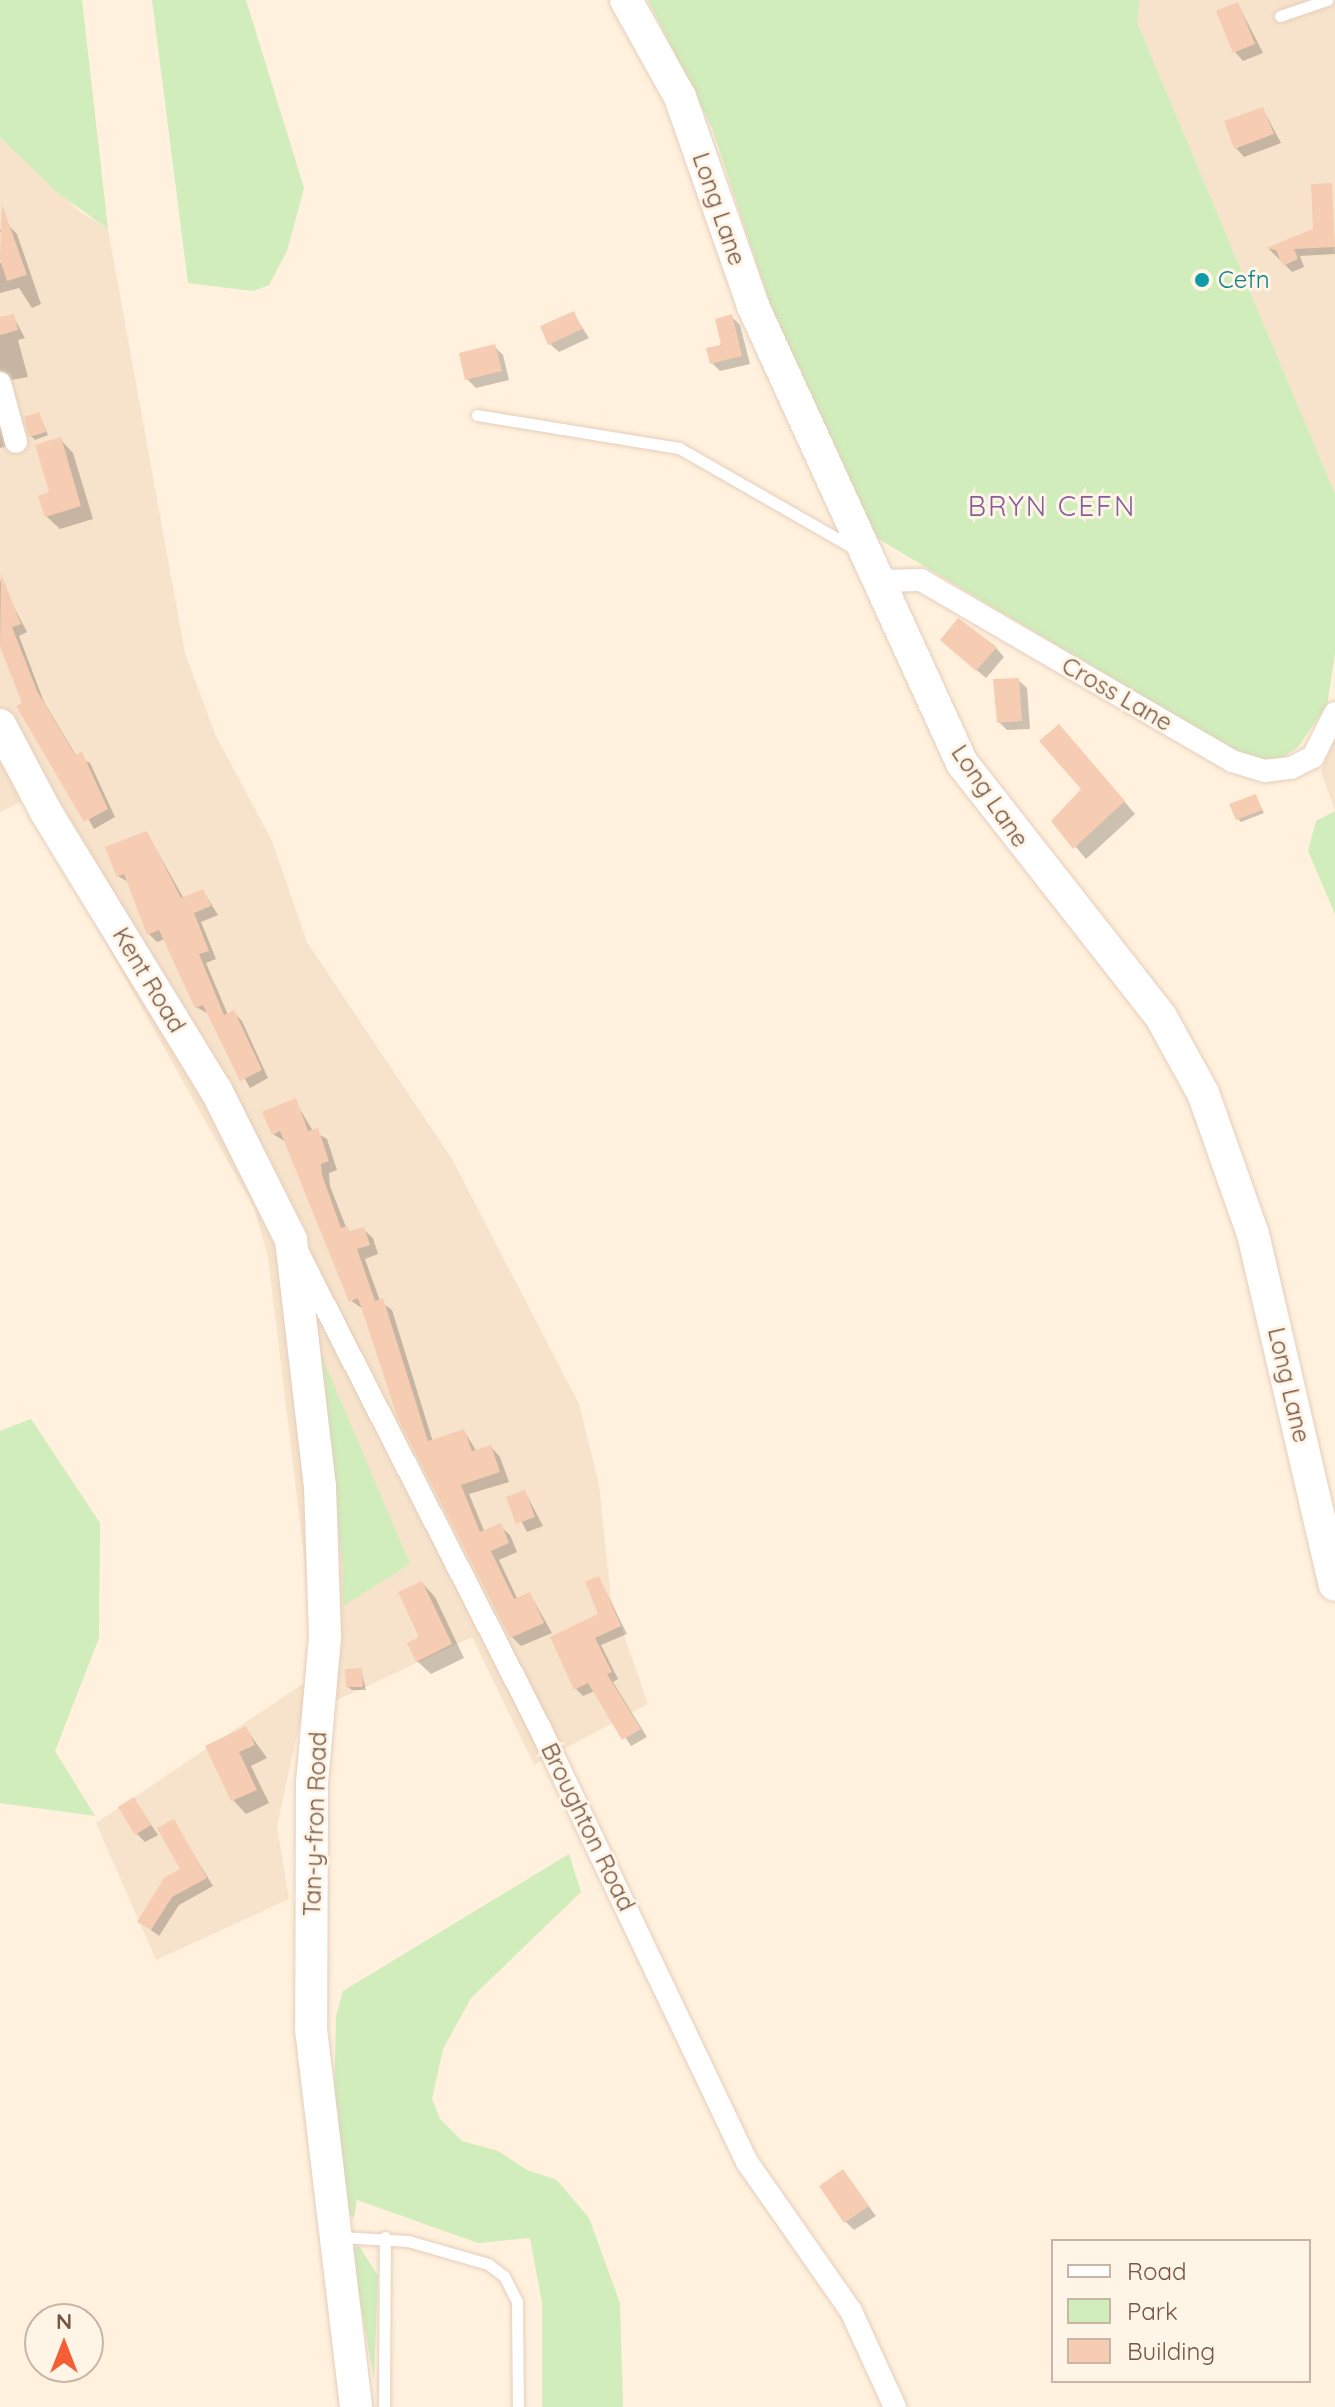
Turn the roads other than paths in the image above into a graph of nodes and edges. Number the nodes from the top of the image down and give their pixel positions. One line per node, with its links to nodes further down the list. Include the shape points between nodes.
1 (626, 0): 8 (main road, Long Lane, via 680,97 753,306)
2 (1299, 0): 3 (lane)
3 (1322, 2): 4 (lane)
4 (1280, 16)
5 (0, 383): 7 (street)
6 (477, 415): 8 (lane, via 679,448)
7 (16, 442)
8 (872, 568): 9 (street, Cross Lane, via 921,580 1243,765 1265,771 1291,768 1313,757); 12 (main road, Long Lane, via 962,763 1161,1017 1203,1093 1253,1234)
9 (1335, 713)
10 (0, 725): 11 (main road, Kent Road, via 46,812 216,1090)
11 (291, 1240): 13 (main road, Tan-y-fron Road, via 320,1486 325,1637 312,1783 311,2029); 18 (street, Broughton Road, via 539,1726 747,2162 851,2311)
12 (1335, 1585)
13 (336, 2237): 14 (lane); 15 (main road, Tan-y-fron Road)
14 (385, 2237): 16 (lane); 17 (lane, via 488,2264 510,2284 517,2301)
15 (356, 2407)
16 (384, 2407)
17 (518, 2407)
18 (895, 2407)

